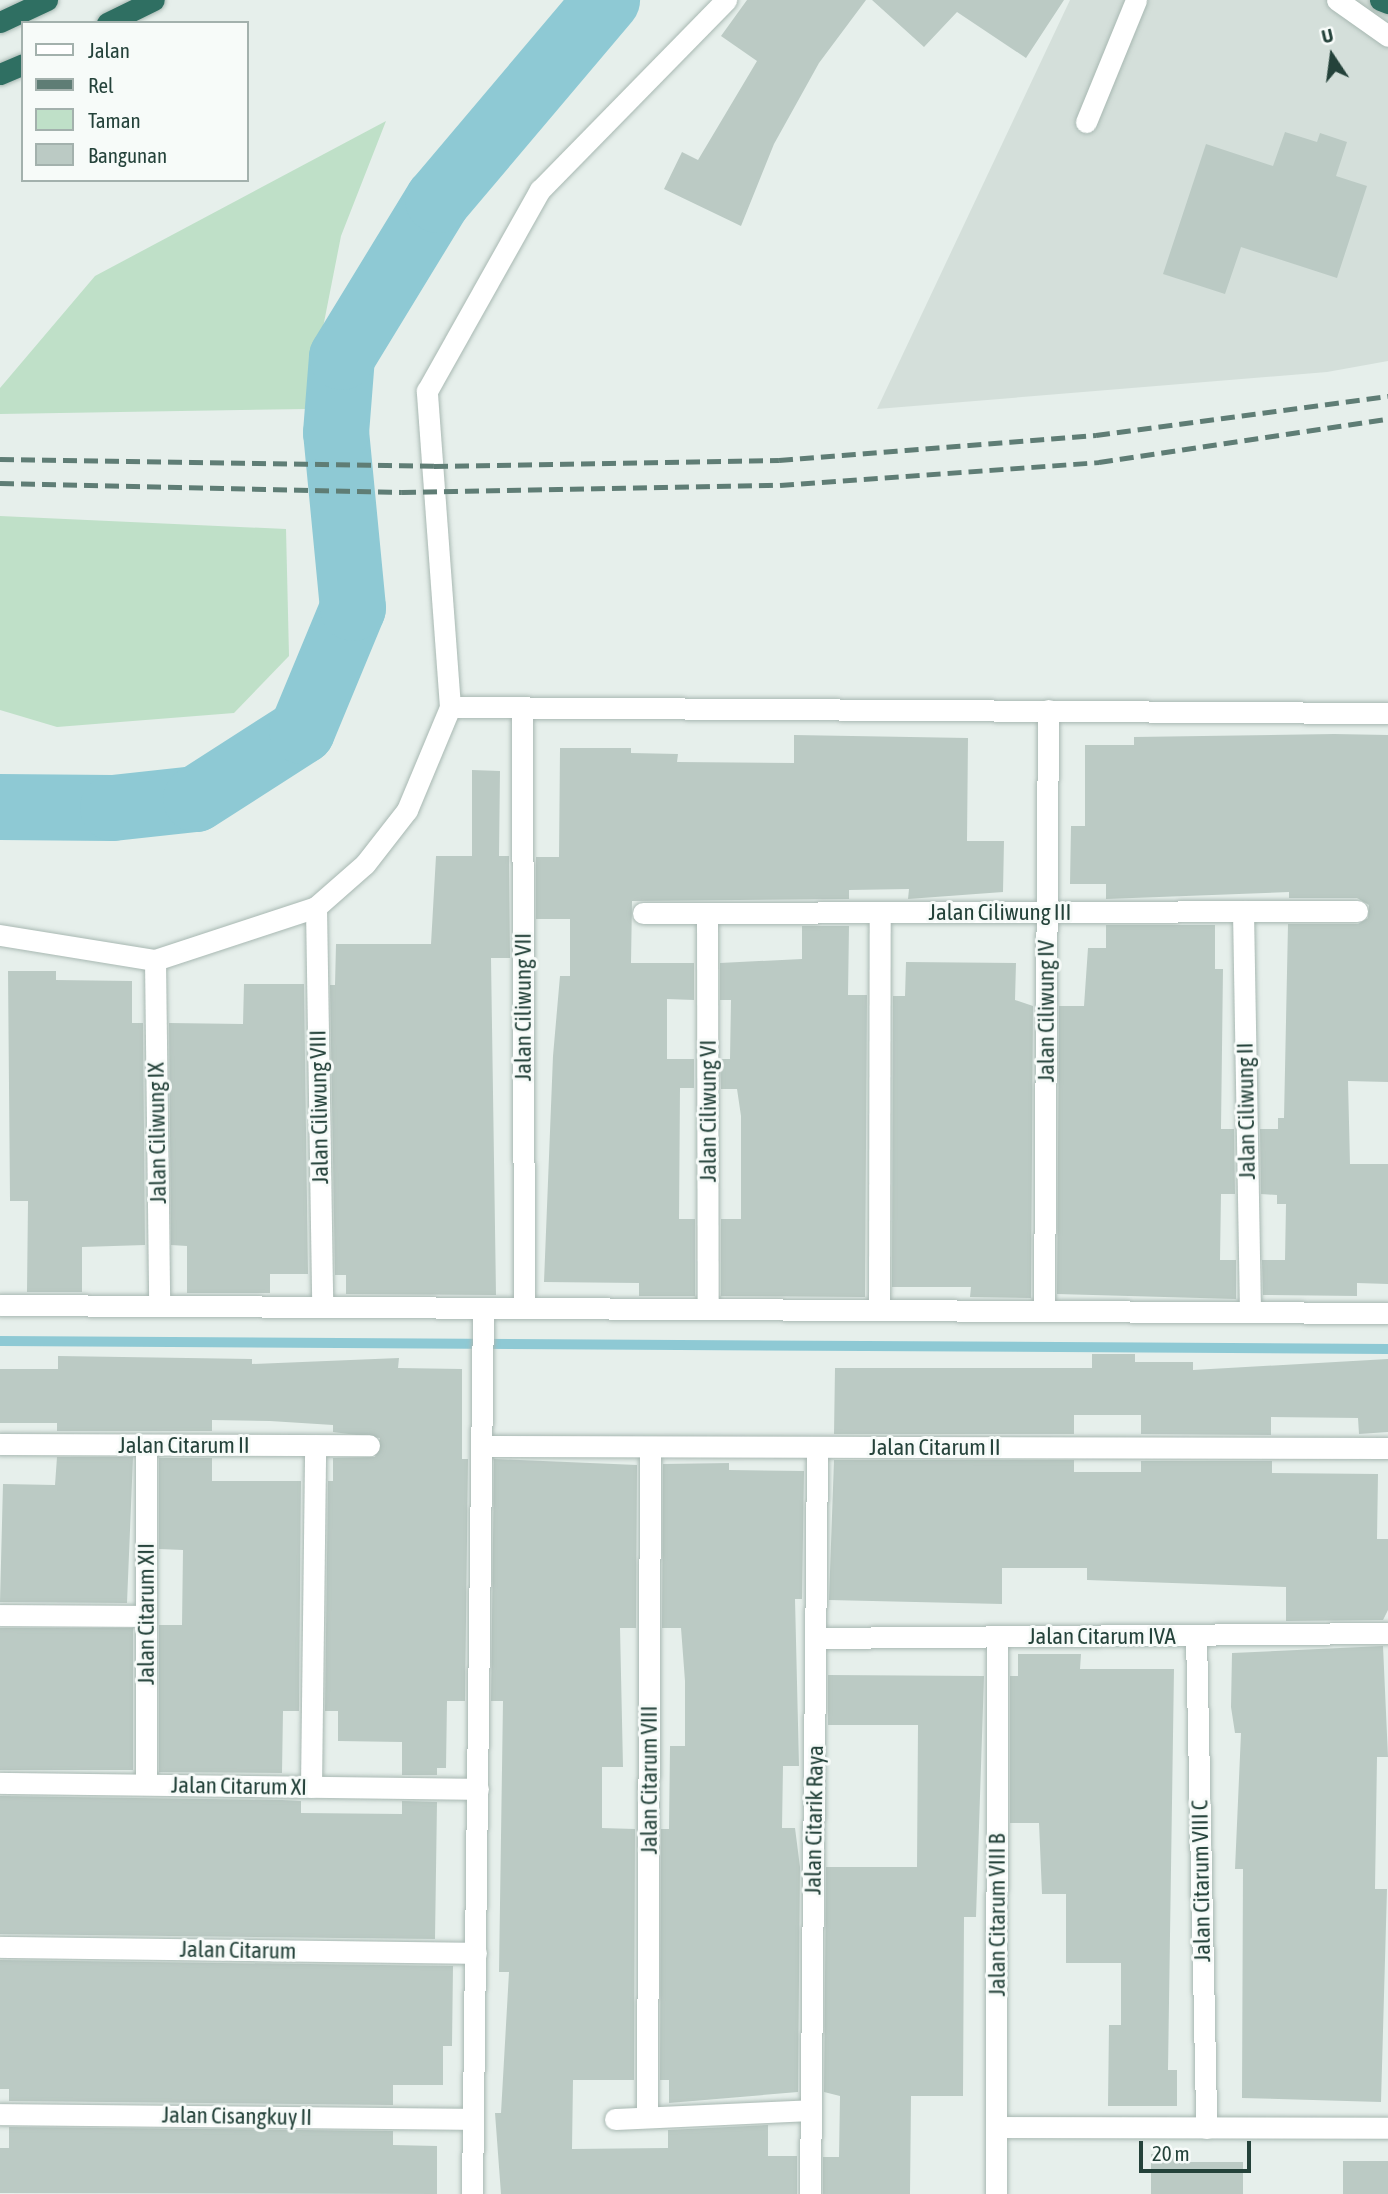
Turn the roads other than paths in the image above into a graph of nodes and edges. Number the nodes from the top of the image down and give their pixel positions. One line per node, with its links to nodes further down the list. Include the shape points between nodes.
1 (47, 0): 9 (highway)
2 (153, 0): 8 (highway)
3 (726, 0): 14 (street, via 540,190 426,391)
4 (1136, 0): 13 (street)
5 (1337, 0): 10 (street)
6 (1380, 0): 7 (highway)
7 (1388, 2)
8 (111, 21)
9 (0, 22)
10 (1388, 36)
11 (21, 65): 12 (highway)
12 (0, 74)
13 (1086, 122)
14 (450, 707): 15 (street); 18 (street, via 407,810 365,864)
15 (522, 707): 16 (street); 30 (street, Jalan Ciliwung VII)
16 (1048, 710): 17 (street); 22 (street, Jalan Ciliwung IV)
17 (1388, 713)
18 (316, 907): 26 (street); 29 (street, Jalan Ciliwung VIII)
19 (1243, 911): 20 (street, Jalan Ciliwung III); 22 (street, Jalan Ciliwung III); 34 (street, Jalan Ciliwung II)
20 (1357, 911)
21 (880, 912): 22 (street, Jalan Ciliwung III); 24 (street, Jalan Ciliwung III); 32 (street)
22 (1046, 912): 33 (street, Jalan Ciliwung IV)
23 (643, 913): 24 (street, Jalan Ciliwung III)
24 (707, 913): 31 (street, Jalan Ciliwung VI)
25 (0, 935): 26 (street)
26 (155, 960): 28 (street, Jalan Ciliwung IX)
27 (0, 1305): 28 (street)
28 (159, 1306): 29 (street)
29 (321, 1307): 36 (street)
30 (524, 1308): 31 (street); 36 (street)
31 (708, 1309): 32 (street)
32 (879, 1310): 33 (street)
33 (1044, 1311): 34 (street)
34 (1250, 1312): 35 (street)
35 (1388, 1313)
36 (483, 1318): 41 (street)
37 (0, 1444): 38 (street, Jalan Citarum II)
38 (146, 1444): 40 (street, Jalan Citarum II); 46 (street, Jalan Citarum XII)
39 (369, 1445): 40 (street, Jalan Citarum II)
40 (315, 1446): 53 (street)
41 (483, 1446): 42 (street, Jalan Citarum II); 54 (street)
42 (650, 1447): 43 (street, Jalan Citarum II); 59 (street, Jalan Citarum VIII)
43 (817, 1447): 44 (street, Jalan Citarum II); 50 (street, Jalan Citarik Raya)
44 (1388, 1448)
45 (0, 1615): 46 (street)
46 (146, 1616): 52 (street, Jalan Citarum XII)
47 (1388, 1633): 48 (street, Jalan Citarum IVA)
48 (1196, 1635): 49 (street, Jalan Citarum IVA); 63 (street, Jalan Citarum VIII C)
49 (997, 1637): 50 (street, Jalan Citarum IVA); 62 (street, Jalan Citarum VIII B)
50 (815, 1638): 57 (street, Jalan Citarik Raya)
51 (0, 1783): 52 (street, Jalan Citarum XI)
52 (146, 1784): 53 (street, Jalan Citarum XI)
53 (311, 1787): 54 (street, Jalan Citarum XI)
54 (478, 1789): 56 (street)
55 (0, 1947): 56 (street, Jalan Citarum)
56 (476, 1953): 60 (street)
57 (811, 2110): 59 (street); 66 (street, Jalan Citarik Raya)
58 (0, 2114): 60 (street, Jalan Cisangkuy II)
59 (647, 2114): 61 (street)
60 (474, 2119): 65 (street)
61 (615, 2119)
62 (996, 2127): 63 (street); 67 (street, Jalan Citarum VIII B)
63 (1206, 2128): 64 (street)
64 (1388, 2128)
65 (472, 2194)
66 (810, 2194)
67 (996, 2194)

